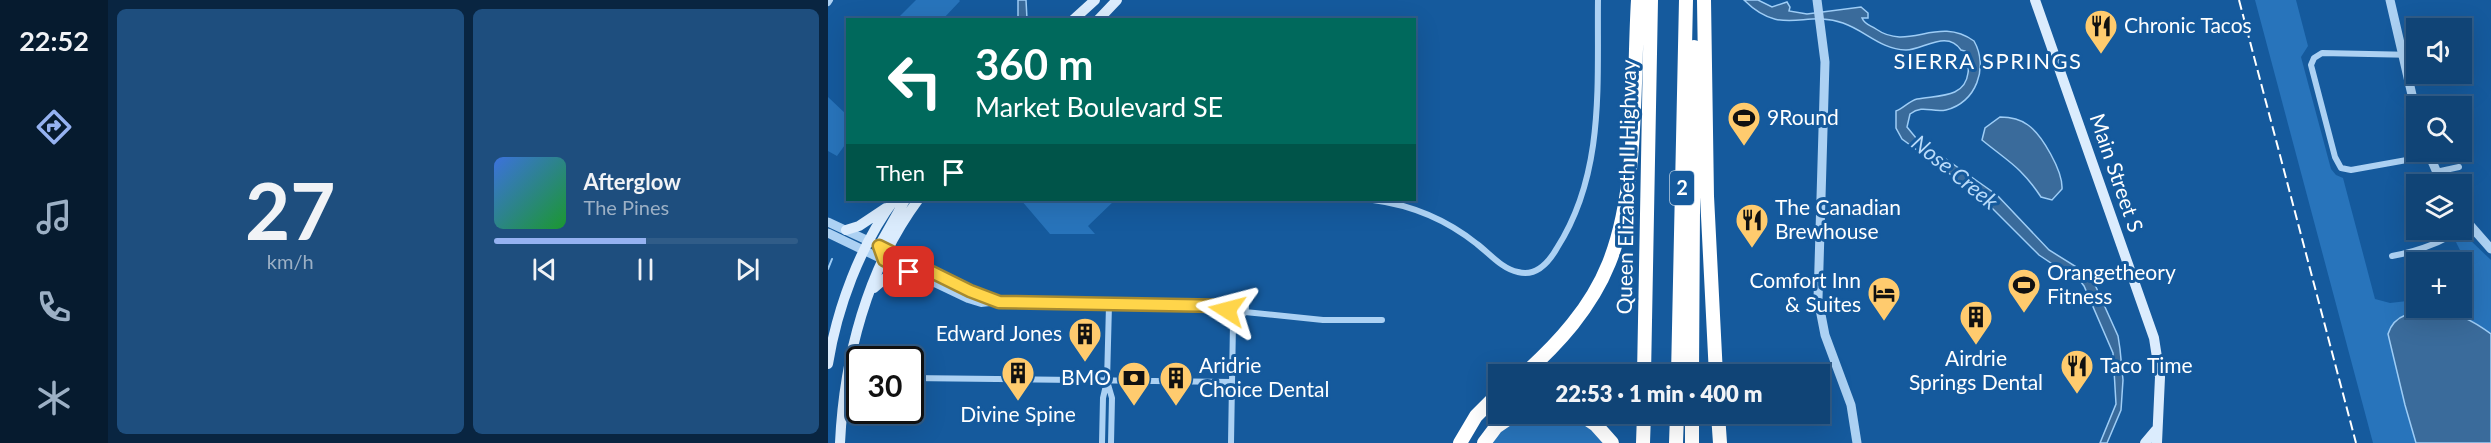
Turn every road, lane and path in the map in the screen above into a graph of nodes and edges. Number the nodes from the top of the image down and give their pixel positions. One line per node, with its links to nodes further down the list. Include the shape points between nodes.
1 (1095, 0): 12 (main road)
2 (1117, 0): 13 (main road)
3 (1598, 0): 23 (street, via 1592,164 1572,221 1545,264 1525,273 1511,270 1441,220 1413,208)
4 (1638, 0): 43 (highway, via 1627,189 1614,248 1583,311)
5 (1651, 0): 44 (highway, Queen Elizabeth II Highway / 2)
6 (1686, 0): 45 (highway, 2)
7 (1694, 0): 46 (highway)
8 (1704, 0): 47 (highway)
9 (2035, 0): 59 (main road, Main Street S, via 2154,338 2160,395)
10 (2390, 0): 14 (street)
11 (1818, 3): 71 (street, via 1824,71 1818,298 1825,335 1851,405)
12 (1077, 18)
13 (1100, 18)
14 (2401, 54): 15 (street); 16 (street); 17 (street, via 2322,53 2311,65 2341,168 2351,170)
15 (2406, 54)
16 (2412, 96)
17 (2406, 159)
18 (2432, 162): 20 (street)
19 (2459, 167): 20 (street)
20 (2436, 172)
21 (904, 201): 31 (main road)
22 (917, 201): 31 (main road)
23 (1378, 201)
24 (891, 203): 27 (main road, via 859,226); 31 (main road)
25 (828, 222): 27 (street)
26 (2472, 229): 30 (street)
27 (846, 230): 31 (street)
28 (828, 233): 31 (street)
29 (2444, 240): 32 (street, via 2419,251)
30 (2491, 249)
31 (877, 250): 33 (street); 34 (main road); 35 (street); 42 (main road, via 838,323)
32 (2392, 256)
33 (909, 272): 34 (main road, via 890,274); 35 (street, via 968,300 981,304)
34 (871, 290): 41 (main road)
35 (999, 302): 36 (street)
36 (1109, 304): 37 (street); 49 (street)
37 (1226, 306): 38 (street, via 1232,297 1239,297 1246,304); 39 (street, via 1229,314)
38 (1245, 312): 39 (street); 40 (street, via 1323,320)
39 (1236, 317): 50 (street)
40 (1382, 320)
41 (854, 346)
42 (828, 364)
43 (1535, 364)
44 (1644, 364)
45 (1678, 364)
46 (1692, 364)
47 (1715, 364)
48 (924, 378): 49 (street)
49 (1107, 381): 50 (street); 61 (street); 62 (street, via 1112,398)
50 (1232, 382): 63 (street)
51 (846, 383): 60 (main road)
52 (1488, 404): 64 (highway)
53 (1500, 424): 65 (highway)
54 (1595, 424): 66 (highway)
55 (1644, 424): 67 (highway)
56 (1677, 424): 68 (highway)
57 (1692, 424): 69 (highway)
58 (1719, 424): 70 (highway)
59 (2156, 430): 72 (main road); 73 (main road, Main Street S)
60 (840, 443)
61 (1102, 443)
62 (1111, 443)
63 (1231, 443)
64 (1460, 443)
65 (1484, 443)
66 (1612, 443)
67 (1643, 443)
68 (1676, 443)
69 (1692, 443)
70 (1720, 443)
71 (1857, 443)
72 (2145, 443)
73 (2157, 443)

